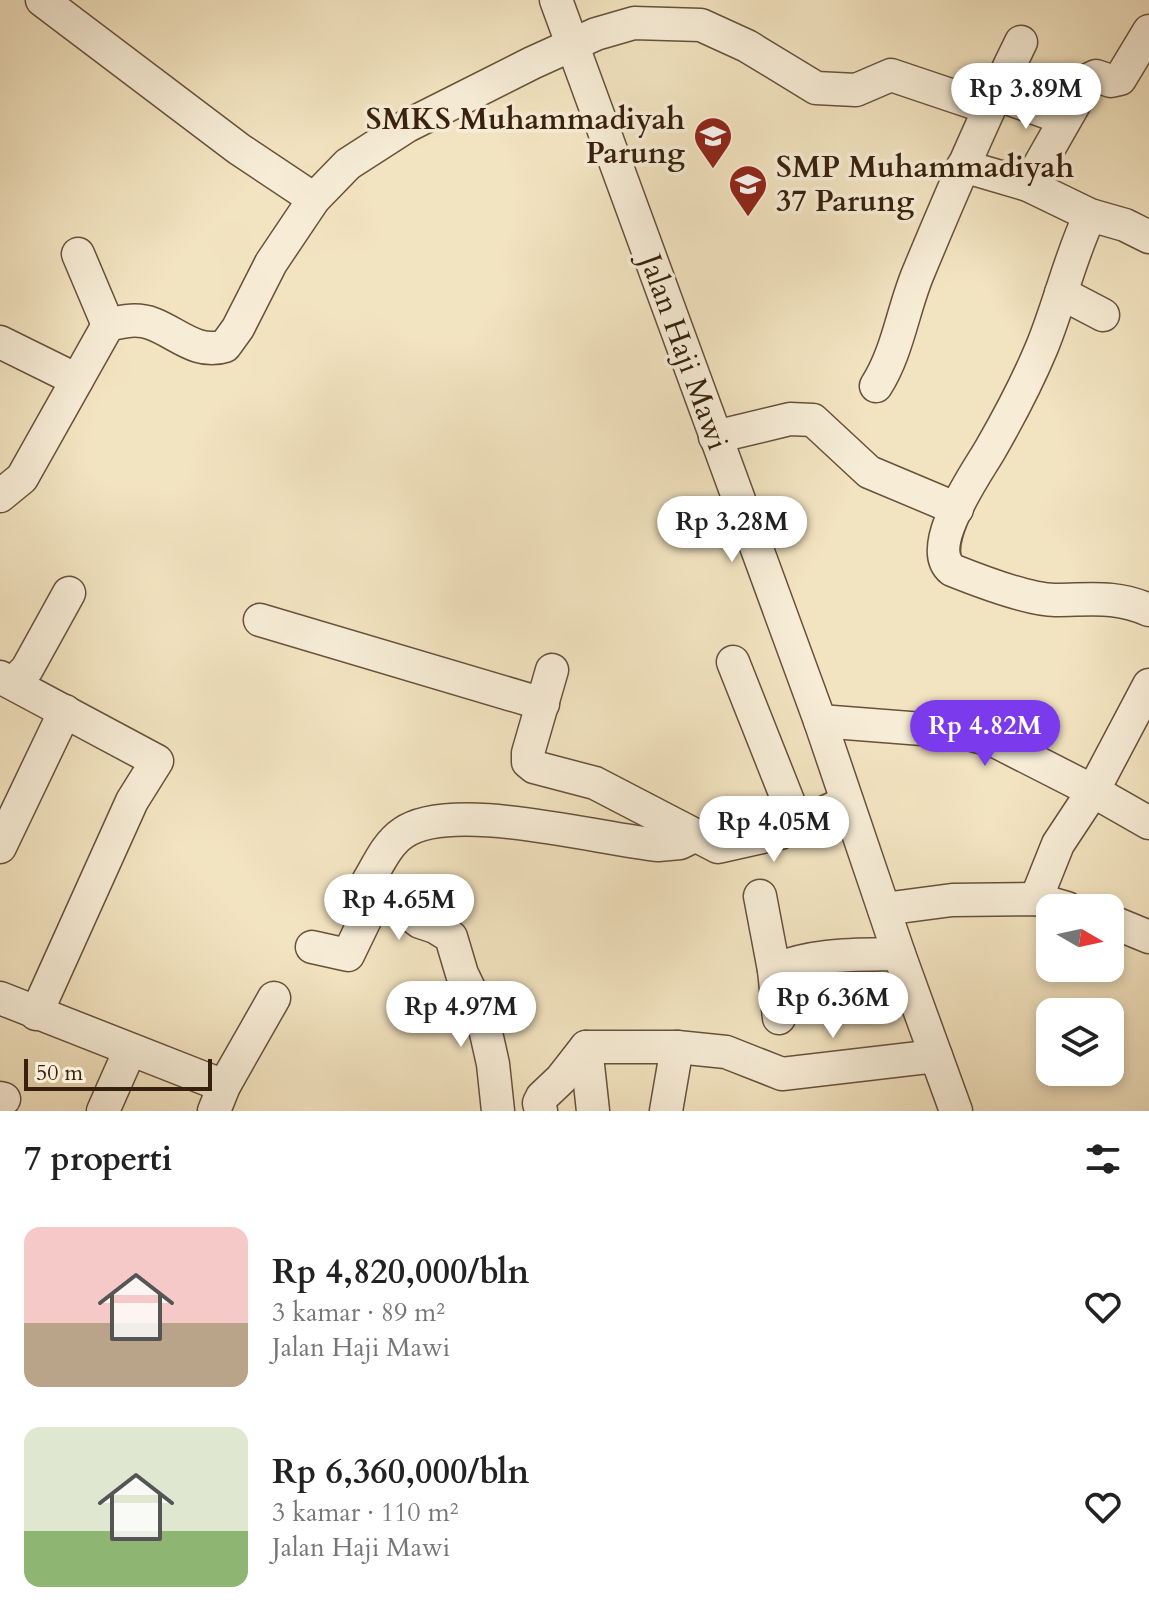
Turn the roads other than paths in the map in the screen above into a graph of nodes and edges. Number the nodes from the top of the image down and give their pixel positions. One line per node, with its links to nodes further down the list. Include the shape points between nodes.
1 (42, 0): 10 (street)
2 (556, 0): 5 (street, Jalan Haji Mawi)
3 (1149, 31): 7 (street, via 1123,76 1114,81 1091,77)
4 (1021, 42): 6 (street)
5 (572, 46): 6 (street, via 634,23 701,25 816,88 856,90 891,75); 10 (street, via 407,126 348,164); 20 (street, Jalan Haji Mawi)
6 (992, 101): 7 (street); 8 (street)
7 (1065, 119): 9 (street)
8 (963, 166): 9 (street); 19 (street)
9 (1028, 185): 11 (street)
10 (314, 199): 16 (street, via 225,346 196,346 140,321)
11 (1090, 215): 12 (street); 14 (street)
12 (1149, 237)
13 (78, 254): 16 (street)
14 (1061, 293): 15 (street); 22 (street, via 1016,406)
15 (1103, 315)
16 (108, 325): 18 (street)
17 (0, 342): 18 (street)
18 (77, 380): 21 (street, via 22,478)
19 (876, 386)
20 (715, 437): 22 (street, via 790,419 813,420 869,472); 32 (street, Jalan Haji Mawi)
21 (0, 496)
22 (957, 509): 24 (street, via 942,553 952,570 1038,597 1115,600)
23 (69, 593): 28 (street, via 27,669)
24 (1149, 610)
25 (260, 620): 30 (street)
26 (733, 662): 36 (street)
27 (552, 670): 30 (street)
28 (6, 680): 31 (street)
29 (1149, 685): 33 (street)
30 (543, 704): 37 (street, via 528,762 595,783)
31 (65, 711): 38 (street); 51 (street, via 157,761 132,801)
32 (820, 721): 33 (street, via 979,736); 34 (street, Jalan Haji Mawi)
33 (1093, 791): 35 (street); 39 (street, via 1058,844)
34 (847, 802): 36 (street); 43 (street, Jalan Haji Mawi)
35 (1149, 823)
36 (798, 826): 37 (street, via 718,847)
37 (694, 836): 40 (street, via 658,845 472,818 433,820 392,841 364,888)
38 (0, 847)
39 (1038, 894)
40 (377, 895): 46 (street, via 348,955); 59 (street, via 451,937 482,1015)
41 (760, 896): 48 (street)
42 (1036, 899): 43 (street, via 952,900)
43 (884, 909): 47 (street, Jalan Haji Mawi)
44 (1124, 927): 45 (street)
45 (1149, 937)
46 (312, 947)
47 (899, 954): 48 (street, via 838,955); 56 (street, Jalan Haji Mawi)
48 (774, 970): 52 (street)
49 (0, 998): 51 (street)
50 (274, 998): 57 (street)
51 (36, 1014): 55 (street)
52 (779, 1018)
53 (586, 1047): 54 (street); 60 (street, via 542,1097); 61 (street)
54 (677, 1047): 56 (street, via 726,1052 782,1074); 62 (street)
55 (130, 1050): 57 (street); 58 (street)
56 (936, 1056): 63 (street, Jalan Haji Mawi)
57 (219, 1098)
58 (103, 1111)
59 (498, 1111)
60 (541, 1111)
61 (593, 1111)
62 (666, 1111)
63 (956, 1111)

